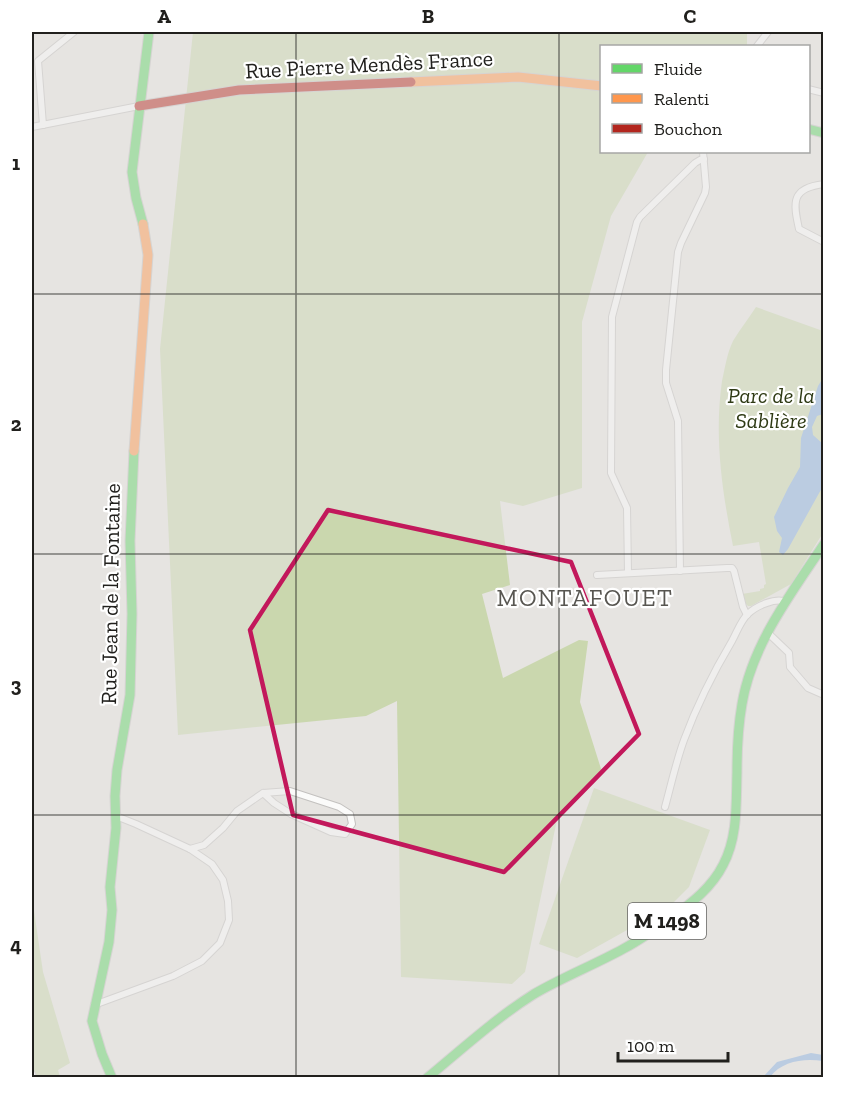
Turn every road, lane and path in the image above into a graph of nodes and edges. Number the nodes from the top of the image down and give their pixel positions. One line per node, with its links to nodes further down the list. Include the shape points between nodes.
1 (74, 32): 7 (street, via 38,61)
2 (768, 32): 4 (street)
3 (147, 33): 6 (street, Rue Jean de la Fontaine)
4 (758, 45)
5 (600, 86): 6 (street, Rue Pierre Mendès France, via 518,76 239,90)
6 (140, 106): 7 (street); 22 (street, Rue Jean de la Fontaine, via 132,172 148,255 132,476 130,695 117,770)
7 (43, 125): 8 (street)
8 (32, 127)
9 (704, 155): 13 (street, via 705,193 678,252 666,370 678,421); 14 (street, via 637,222 613,311 611,473 627,508)
10 (824, 184): 11 (street, via 811,185 799,193 794,207 799,229)
11 (824, 242)
12 (824, 544): 16 (street, M 1498)
13 (680, 571): 14 (street); 17 (street, via 732,568)
14 (628, 573): 15 (street)
15 (597, 575)
16 (786, 602): 17 (street, via 774,600); 18 (street, M 1498)
17 (747, 615): 21 (street, via 711,677 683,742)
18 (768, 633): 19 (street, via 789,653 790,667 808,688); 26 (street, M 1498, via 747,681 738,747 734,833 716,877 687,906 637,941 533,996)
19 (824, 695)
20 (263, 793): 20 (street, via 290,791 319,800 350,814 352,824 345,834 331,832 291,814); 23 (street, via 237,811 204,845)
21 (665, 807)
22 (116, 816): 23 (street); 24 (street, Rue Jean de la Fontaine, via 109,942)
23 (190, 849): 24 (street, via 212,864 223,880 229,920 219,943 202,962)
24 (94, 1005): 25 (street, Rue Jean de la Fontaine, via 92,1021)
25 (112, 1077)
26 (427, 1077)

